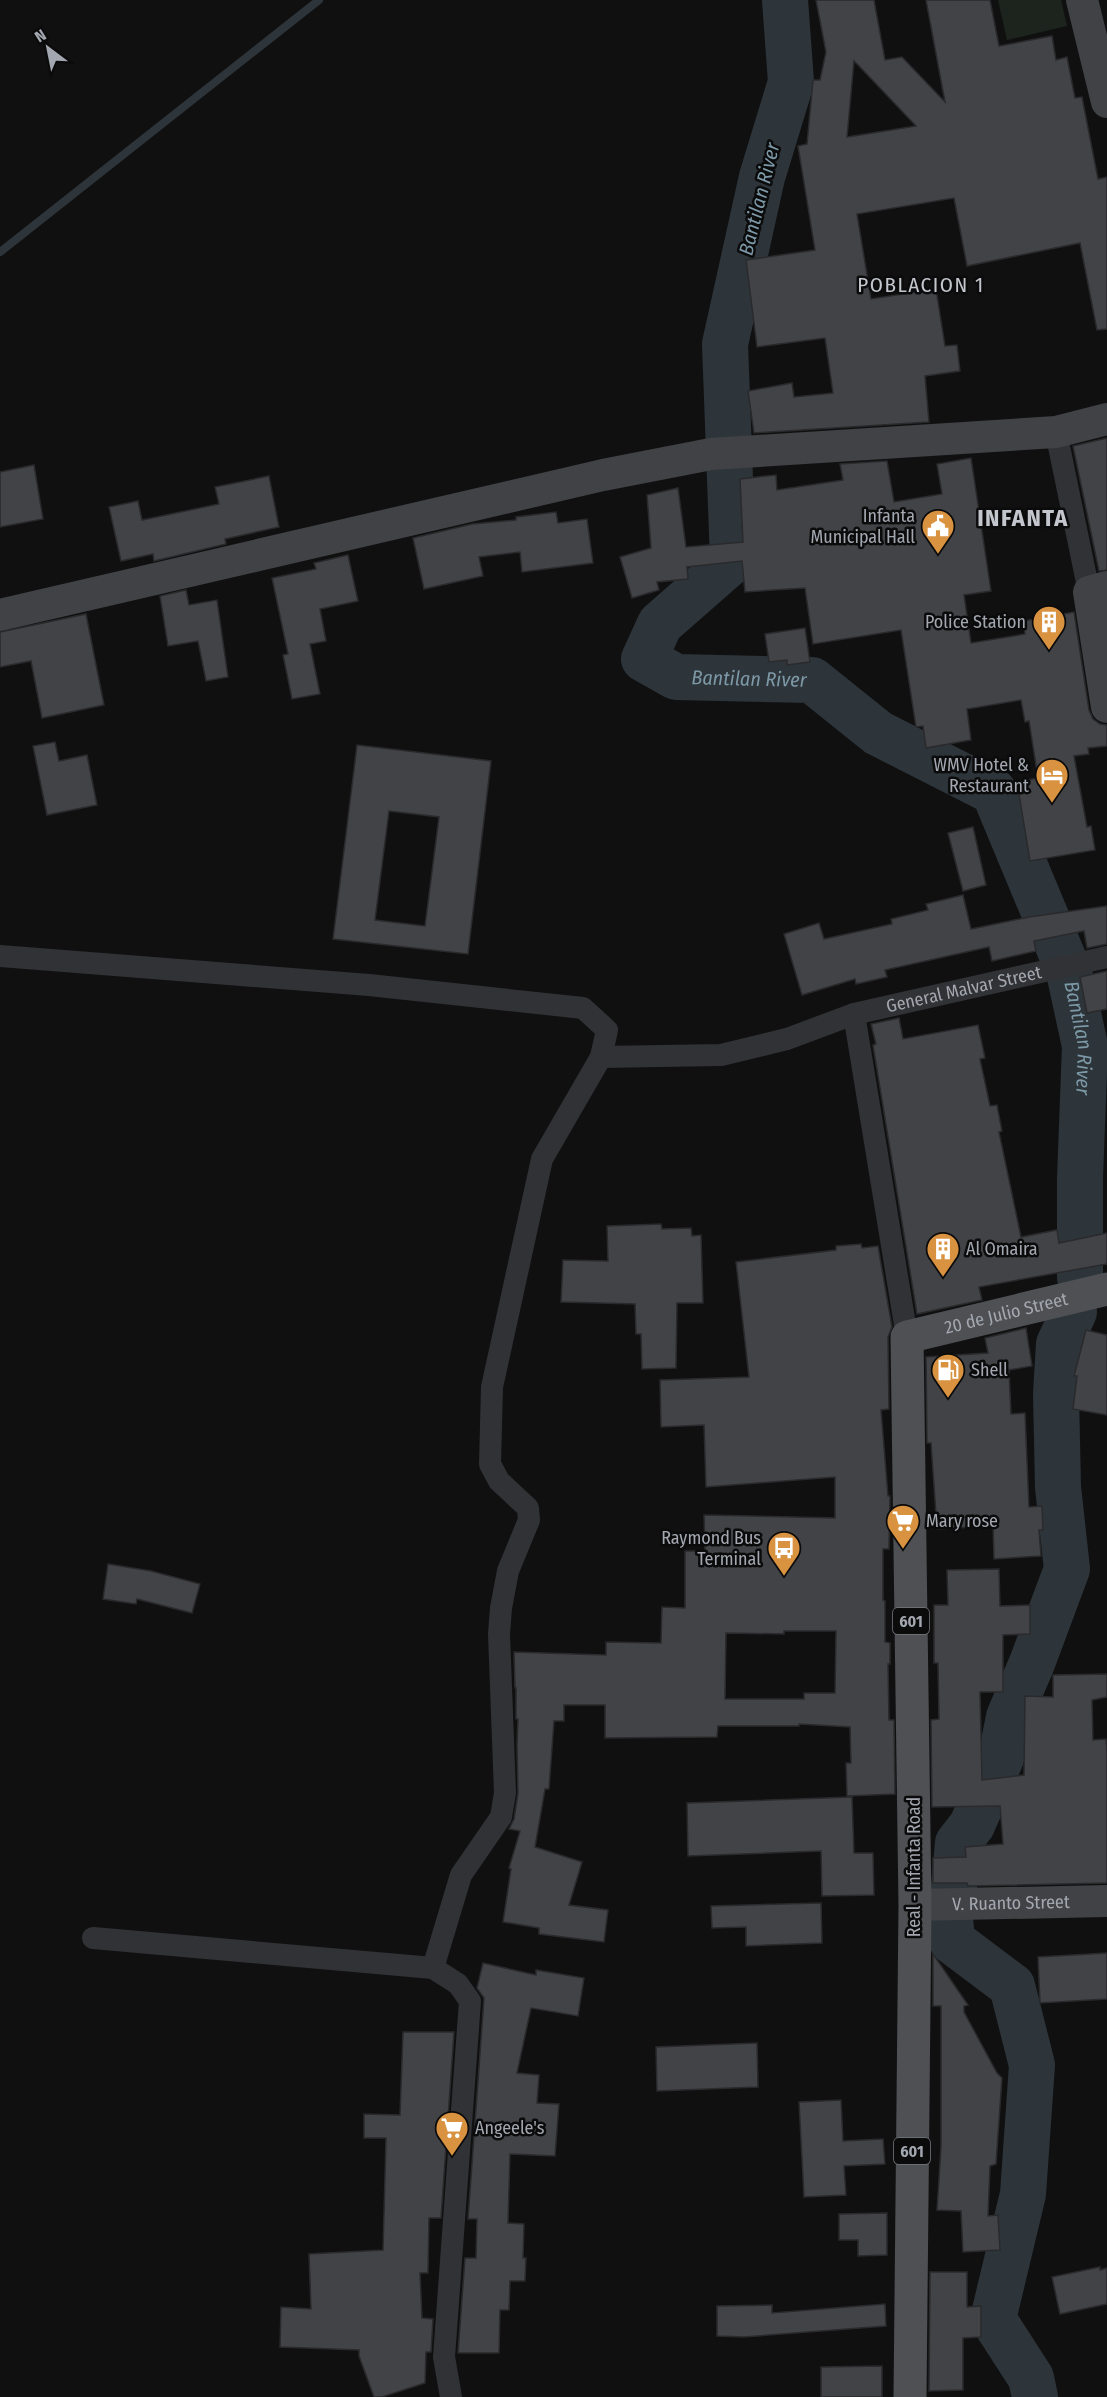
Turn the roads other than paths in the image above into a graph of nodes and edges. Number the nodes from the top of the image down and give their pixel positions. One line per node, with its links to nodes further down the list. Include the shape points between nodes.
1 (1083, 0): 2 (street)
2 (1105, 88)
3 (1107, 419): 4 (street)
4 (1056, 432): 5 (street); 6 (street, via 711,454 603,475)
5 (1098, 590): 7 (street)
6 (0, 615)
7 (1107, 707)
8 (0, 956): 11 (street, via 369,985 583,1008 607,1030)
9 (1107, 957): 10 (street, General Malvar Street)
10 (854, 1014): 11 (street, General Malvar Street, via 787,1039 721,1055); 13 (street)
11 (601, 1057): 17 (street, via 542,1159 492,1387 490,1464 499,1481 528,1509 529,1520 508,1572 501,1608 505,1793 501,1817 461,1875)
12 (1107, 1289): 13 (main road, 20 de Julio Street)
13 (907, 1337): 15 (main road, Real - Infanta Road / 601)
14 (1107, 1901): 15 (street, V. Ruanto Street)
15 (915, 1905): 19 (main road, Real - Infanta Road / 601)
16 (93, 1938): 17 (street)
17 (433, 1968): 18 (street, via 458,1984 470,2001 444,2357)
18 (451, 2397)
19 (910, 2397)

